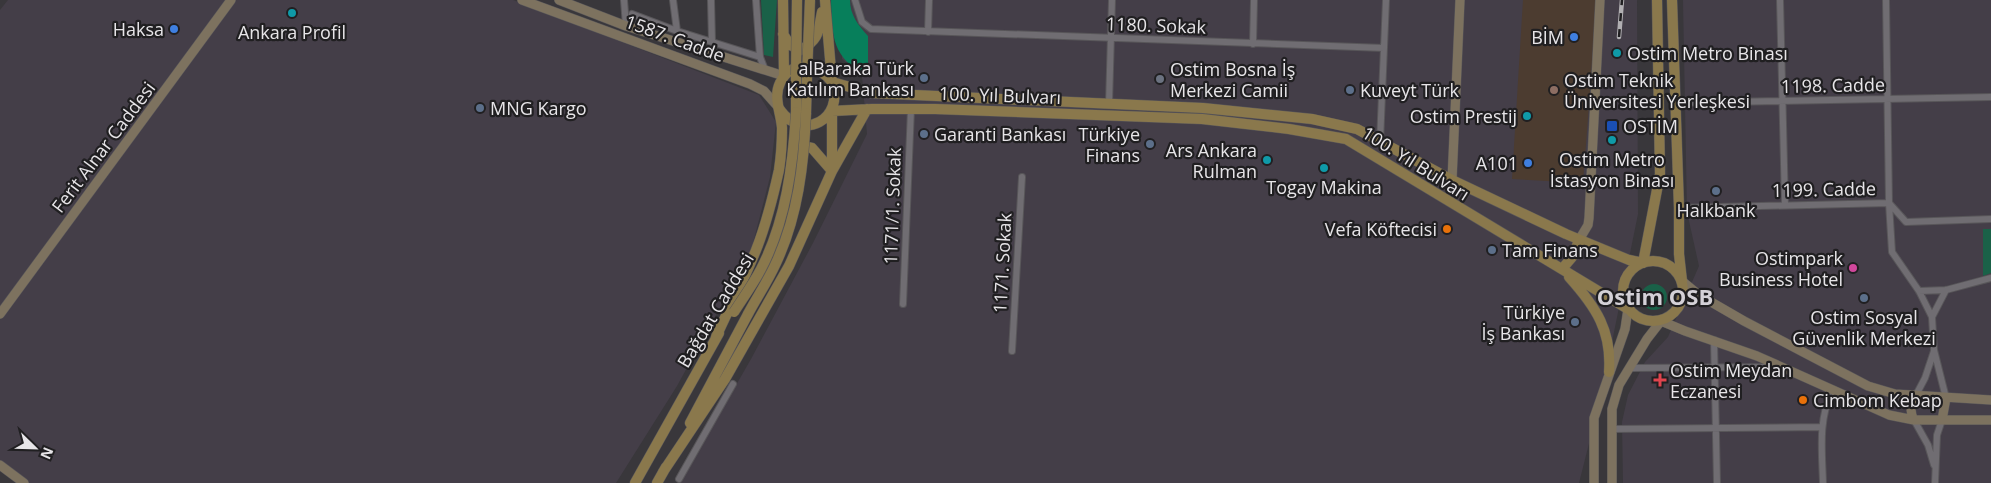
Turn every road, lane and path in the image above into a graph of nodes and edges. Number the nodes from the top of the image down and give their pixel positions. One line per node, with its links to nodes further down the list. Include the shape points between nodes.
1 (231, 0): 65 (main road, Ferit Alnar Caddesi)
2 (522, 0): 44 (main road, 1587. Cadde, via 750,84 764,92)
3 (559, 0): 24 (main road, 1587. Cadde)
4 (624, 0): 24 (street)
5 (673, 0): 25 (street)
6 (711, 0): 29 (street)
7 (756, 0): 32 (street)
8 (783, 0): 27 (main road)
9 (797, 0): 46 (main road, bridge, via 796,75)
10 (810, 0): 46 (main road, bridge, via 807,74)
11 (855, 0): 26 (street, 1180. Sokak, via 862,22 871,29)
12 (929, 0): 26 (street)
13 (1112, 0): 28 (street)
14 (1254, 0): 30 (street)
15 (1386, 0): 31 (street)
16 (1460, 0): 51 (main road)
17 (1600, 0): 56 (main road, via 1589,218)
18 (1657, 0): 57 (main road, via 1660,167)
19 (1672, 0): 40 (main road)
20 (1780, 0): 39 (street)
21 (1886, 0): 38 (street)
22 (825, 1): 27 (main road, via 813,43 801,50 790,45); 35 (main road)
23 (632, 14): 25 (street)
24 (626, 26): 33 (main road, 1587. Cadde)
25 (677, 31): 29 (street)
26 (928, 32): 28 (street, 1180. Sokak)
27 (783, 34): 34 (main road)
28 (1111, 39): 30 (street, 1180. Sokak); 41 (street)
29 (712, 42): 32 (street)
30 (1253, 44): 31 (street, 1180. Sokak)
31 (1384, 48): 47 (street)
32 (760, 57): 33 (street)
33 (765, 70): 34 (main road, 1587. Cadde)
34 (784, 76): 35 (main road, via 792,70 810,66 827,74); 44 (main road, via 777,92)
35 (832, 82): 36 (main road, 100. Yıl Bulvarı); 45 (main road, via 836,91)
36 (871, 93): 41 (main road, 100. Yıl Bulvarı); 42 (main road, via 863,102)
37 (1991, 97): 38 (street, 1198. Cadde)
38 (1888, 99): 39 (street, 1198. Cadde); 52 (street)
39 (1783, 101): 40 (street, 1198. Cadde); 53 (street)
40 (1675, 103): 54 (main road)
41 (1109, 104): 47 (main road, 100. Yıl Bulvarı, via 1203,108 1312,119 1357,128)
42 (867, 109): 43 (main road, 100. Yıl Bulvarı); 45 (main road, 100. Yıl Bulvarı); 49 (main road)
43 (910, 109): 58 (main road, 100. Yıl Bulvarı, via 1202,119 1346,139); 63 (street, 1171/1. Sokak)
44 (780, 110): 45 (main road, via 785,117 801,125 826,118); 48 (main road)
45 (832, 111): 49 (main road)
46 (801, 112): 68 (main road, Bağdat Caddesi, bridge, via 778,226 761,268); 89 (main road, Bağdat Caddesi, bridge, via 801,185 789,232 776,264)
47 (1380, 142): 51 (main road, 100. Yıl Bulvarı)
48 (779, 162): 49 (main road, via 797,145 812,148); 68 (main road, via 758,244)
49 (832, 171): 89 (main road, via 789,266 725,379)
50 (1022, 177): 71 (street, 1171. Sokak)
51 (1452, 180): 56 (main road, 100. Yıl Bulvarı)
52 (1889, 203): 53 (street, 1199. Cadde); 55 (street, 1199. Cadde, via 1906,222); 62 (street, via 1892,252)
53 (1785, 205): 54 (street, 1199. Cadde)
54 (1679, 208): 60 (main road)
55 (1991, 219)
56 (1579, 240): 57 (main road, 100. Yıl Bulvarı); 58 (main road, via 1573,256)
57 (1643, 263): 60 (main road, via 1660,261 1669,265); 64 (main road, via 1632,268 1623,284)
58 (1562, 269): 64 (main road, 100. Yıl Bulvarı); 75 (main road, via 1599,315 1607,336)
59 (1991, 278): 61 (street)
60 (1682, 281): 67 (main road, via 1682,301 1677,310); 78 (main road, via 1714,304 1868,386)
61 (1946, 290): 62 (street); 66 (street)
62 (1919, 291): 66 (street)
63 (903, 304)
64 (1628, 310): 67 (main road, via 1643,320); 75 (main road, via 1625,329)
65 (0, 314)
66 (1932, 317): 70 (street)
67 (1661, 321): 69 (main road); 73 (main road)
68 (716, 337): 92 (main road, Bağdat Caddesi)
69 (1714, 340): 72 (main road); 74 (street)
70 (1934, 350): 78 (street); 79 (street)
71 (1012, 351)
72 (1783, 367): 74 (street); 77 (main road)
73 (1630, 368): 74 (street); 86 (main road, via 1619,385 1612,409)
74 (1715, 368): 85 (street)
75 (1609, 372): 94 (main road, via 1594,418)
76 (733, 384): 90 (street)
77 (1832, 390): 81 (main road, via 1889,415); 84 (street)
78 (1916, 396): 79 (main road); 81 (main road, via 1911,408)
79 (1946, 398): 80 (main road); 82 (main road)
80 (1991, 400)
81 (1914, 420): 82 (main road); 88 (street, via 1928,445)
82 (1942, 420): 83 (main road); 88 (street, via 1937,435)
83 (1991, 420)
84 (1822, 427): 85 (street); 97 (street)
85 (1716, 428): 86 (street); 96 (street)
86 (1612, 429): 95 (main road)
87 (0, 466): 91 (main road)
88 (1935, 469): 98 (street)
89 (663, 472): 93 (main road, Bağdat Caddesi)
90 (679, 479)
91 (24, 483)
92 (635, 483)
93 (657, 483)
94 (1594, 483)
95 (1612, 483)
96 (1718, 483)
97 (1824, 483)
98 (1935, 483)

